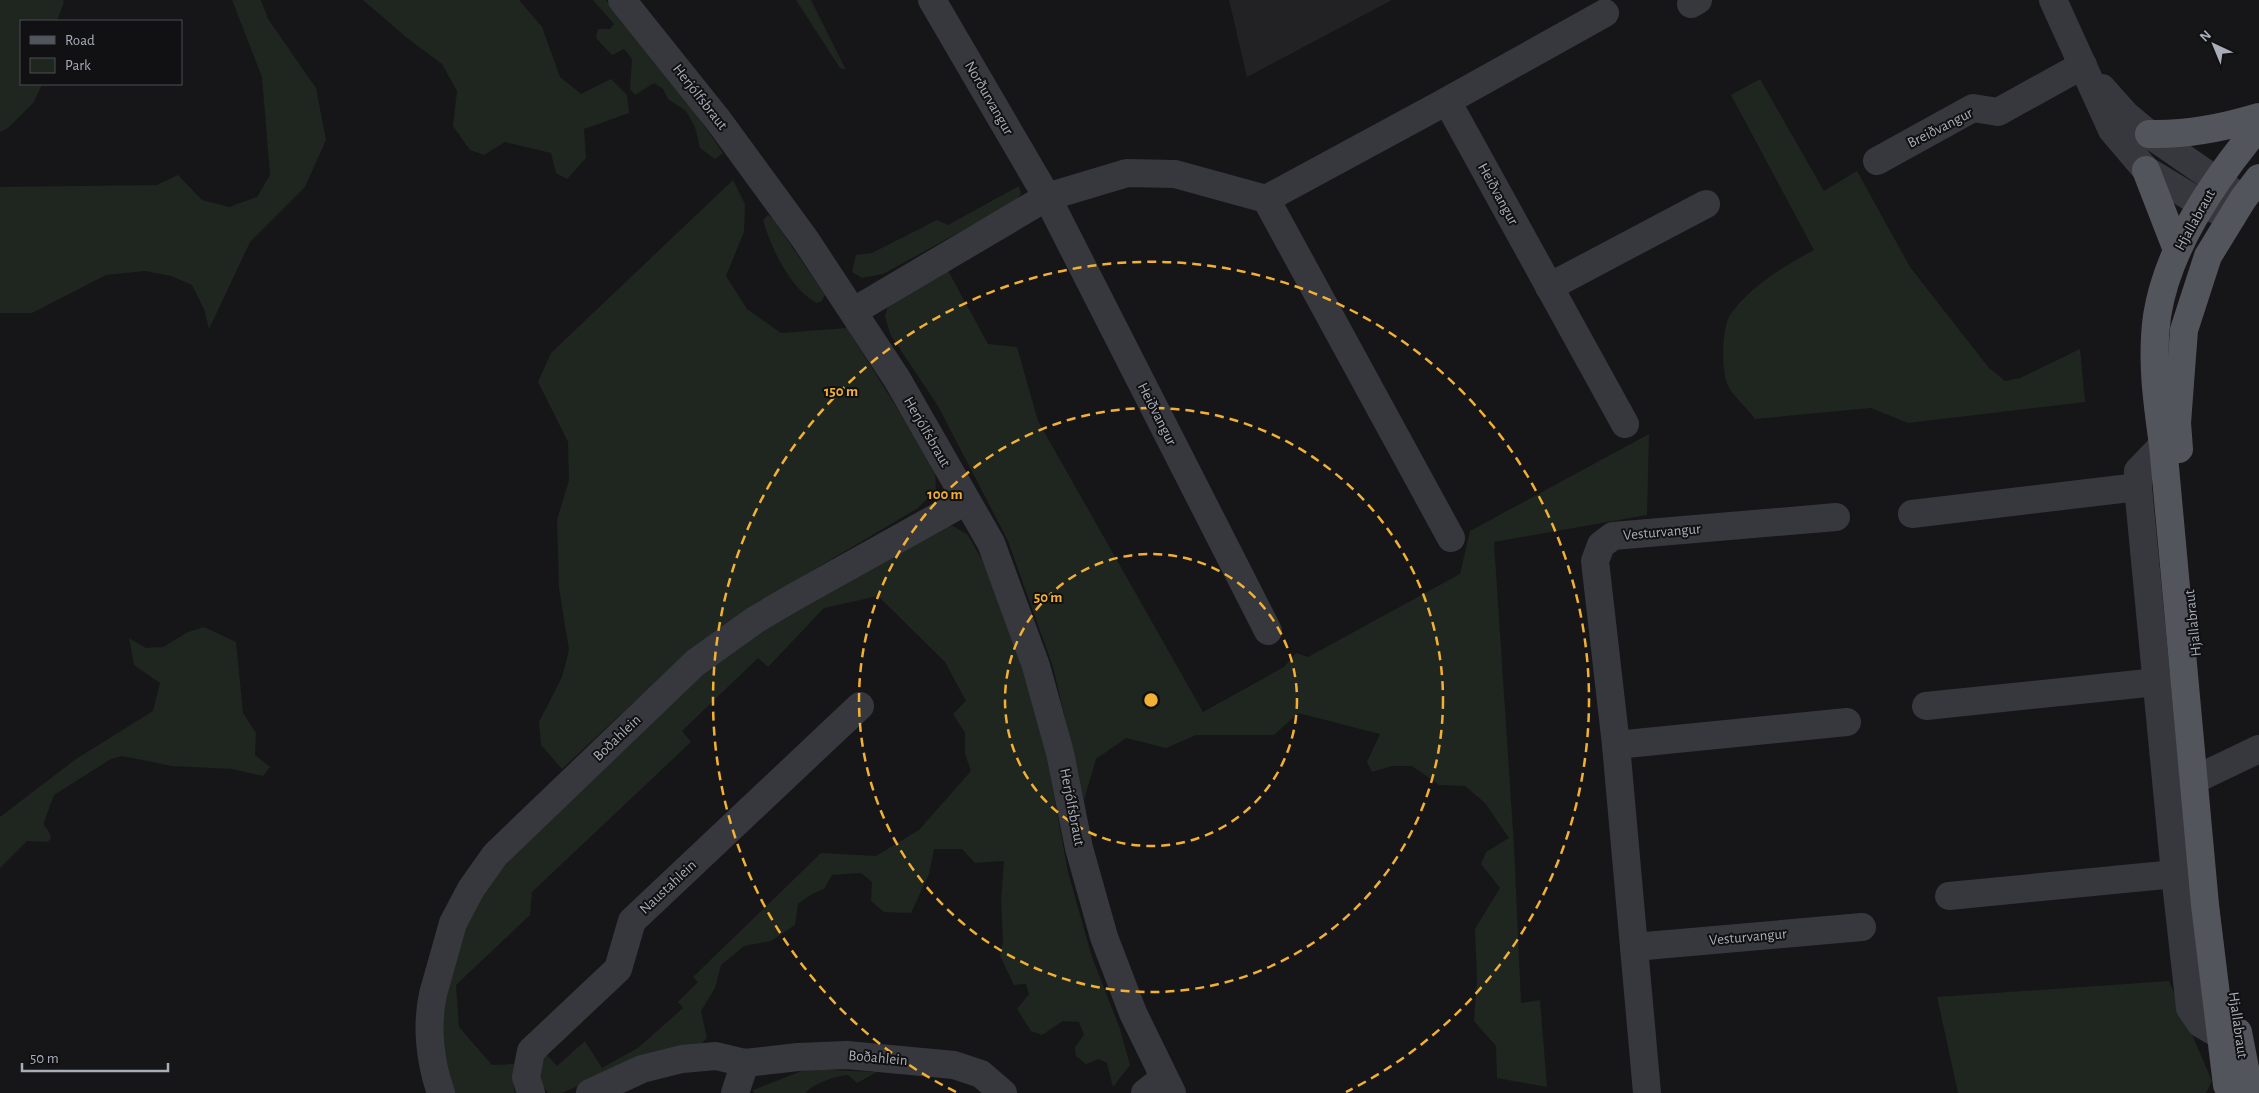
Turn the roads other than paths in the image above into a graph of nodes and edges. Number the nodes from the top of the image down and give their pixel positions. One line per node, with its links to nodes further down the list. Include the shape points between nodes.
1 (622, 0): 19 (street, Herjólfsbraut, via 718,120)
2 (932, 0): 13 (street, Norðurvangur)
3 (2053, 0): 5 (street)
4 (1605, 13): 6 (street)
5 (2083, 66): 9 (street, via 2126,116); 10 (street, Breiðvangur, via 1998,112 1973,108); 11 (street, via 2112,130)
6 (1446, 101): 15 (street); 18 (street, Heiðvangur)
7 (2259, 118): 9 (main road, via 2173,135)
8 (2259, 126): 12 (main road, Hjallabraut)
9 (2149, 134): 12 (street)
10 (1877, 161)
11 (2146, 170): 12 (street); 17 (main road)
12 (2209, 193): 14 (street); 17 (main road, Hjallabraut)
13 (1046, 197): 15 (street, via 1127,173 1175,174); 19 (street); 27 (street, Heiðvangur)
14 (2245, 198): 34 (main road, Hjallabraut, via 2208,256 2184,330 2178,414)
15 (1266, 199): 26 (street)
16 (1706, 204): 18 (street)
17 (2177, 250): 21 (main road, Hjallabraut, via 2161,295 2155,341 2155,395)
18 (1549, 287): 20 (street, Heiðvangur)
19 (854, 312): 23 (street, Herjólfsbraut, via 897,379)
20 (1625, 424)
21 (2163, 446): 22 (street, Hjallabraut, via 2138,471); 34 (main road, Hjallabraut)
22 (2138, 488): 24 (street); 28 (street, Hjallabraut)
23 (966, 501): 41 (street, Herjólfsbraut, via 991,543 1036,666 1104,937); 43 (street, Boðahlein, via 755,620 695,663 495,855 471,889 453,923 433,994 430,1043)
24 (1912, 514)
25 (1836, 517): 32 (street, Vesturvangur, via 1613,536 1601,546 1595,561)
26 (1451, 538)
27 (1268, 631)
28 (2157, 682): 30 (street); 35 (street, Hjallabraut)
29 (860, 706): 44 (street, Naustahlein, via 632,921 618,969 531,1052 526,1077)
30 (1926, 706)
31 (1848, 722): 32 (street)
32 (1616, 745): 38 (street, Vesturvangur)
33 (2259, 749): 34 (street)
34 (2201, 778): 39 (main road, Hjallabraut, via 2205,906); 42 (main road, Hjallabraut, via 2240,1051)
35 (2175, 874): 36 (street); 39 (street, Hjallabraut, via 2190,1008 2201,1024)
36 (1949, 896)
37 (1862, 927): 38 (street, Vesturvangur)
38 (1634, 946): 48 (street, Vesturvangur)
39 (2220, 1035): 42 (main road, Hjallabraut)
40 (745, 1063): 45 (street, Boðahlein, via 716,1056 682,1059 642,1069); 46 (street); 47 (street, Boðahlein, via 847,1055 954,1066 981,1074)
41 (1160, 1088)
42 (2237, 1088)
43 (441, 1093)
44 (531, 1093)
45 (590, 1093)
46 (735, 1093)
47 (1003, 1093)
48 (1647, 1093)

